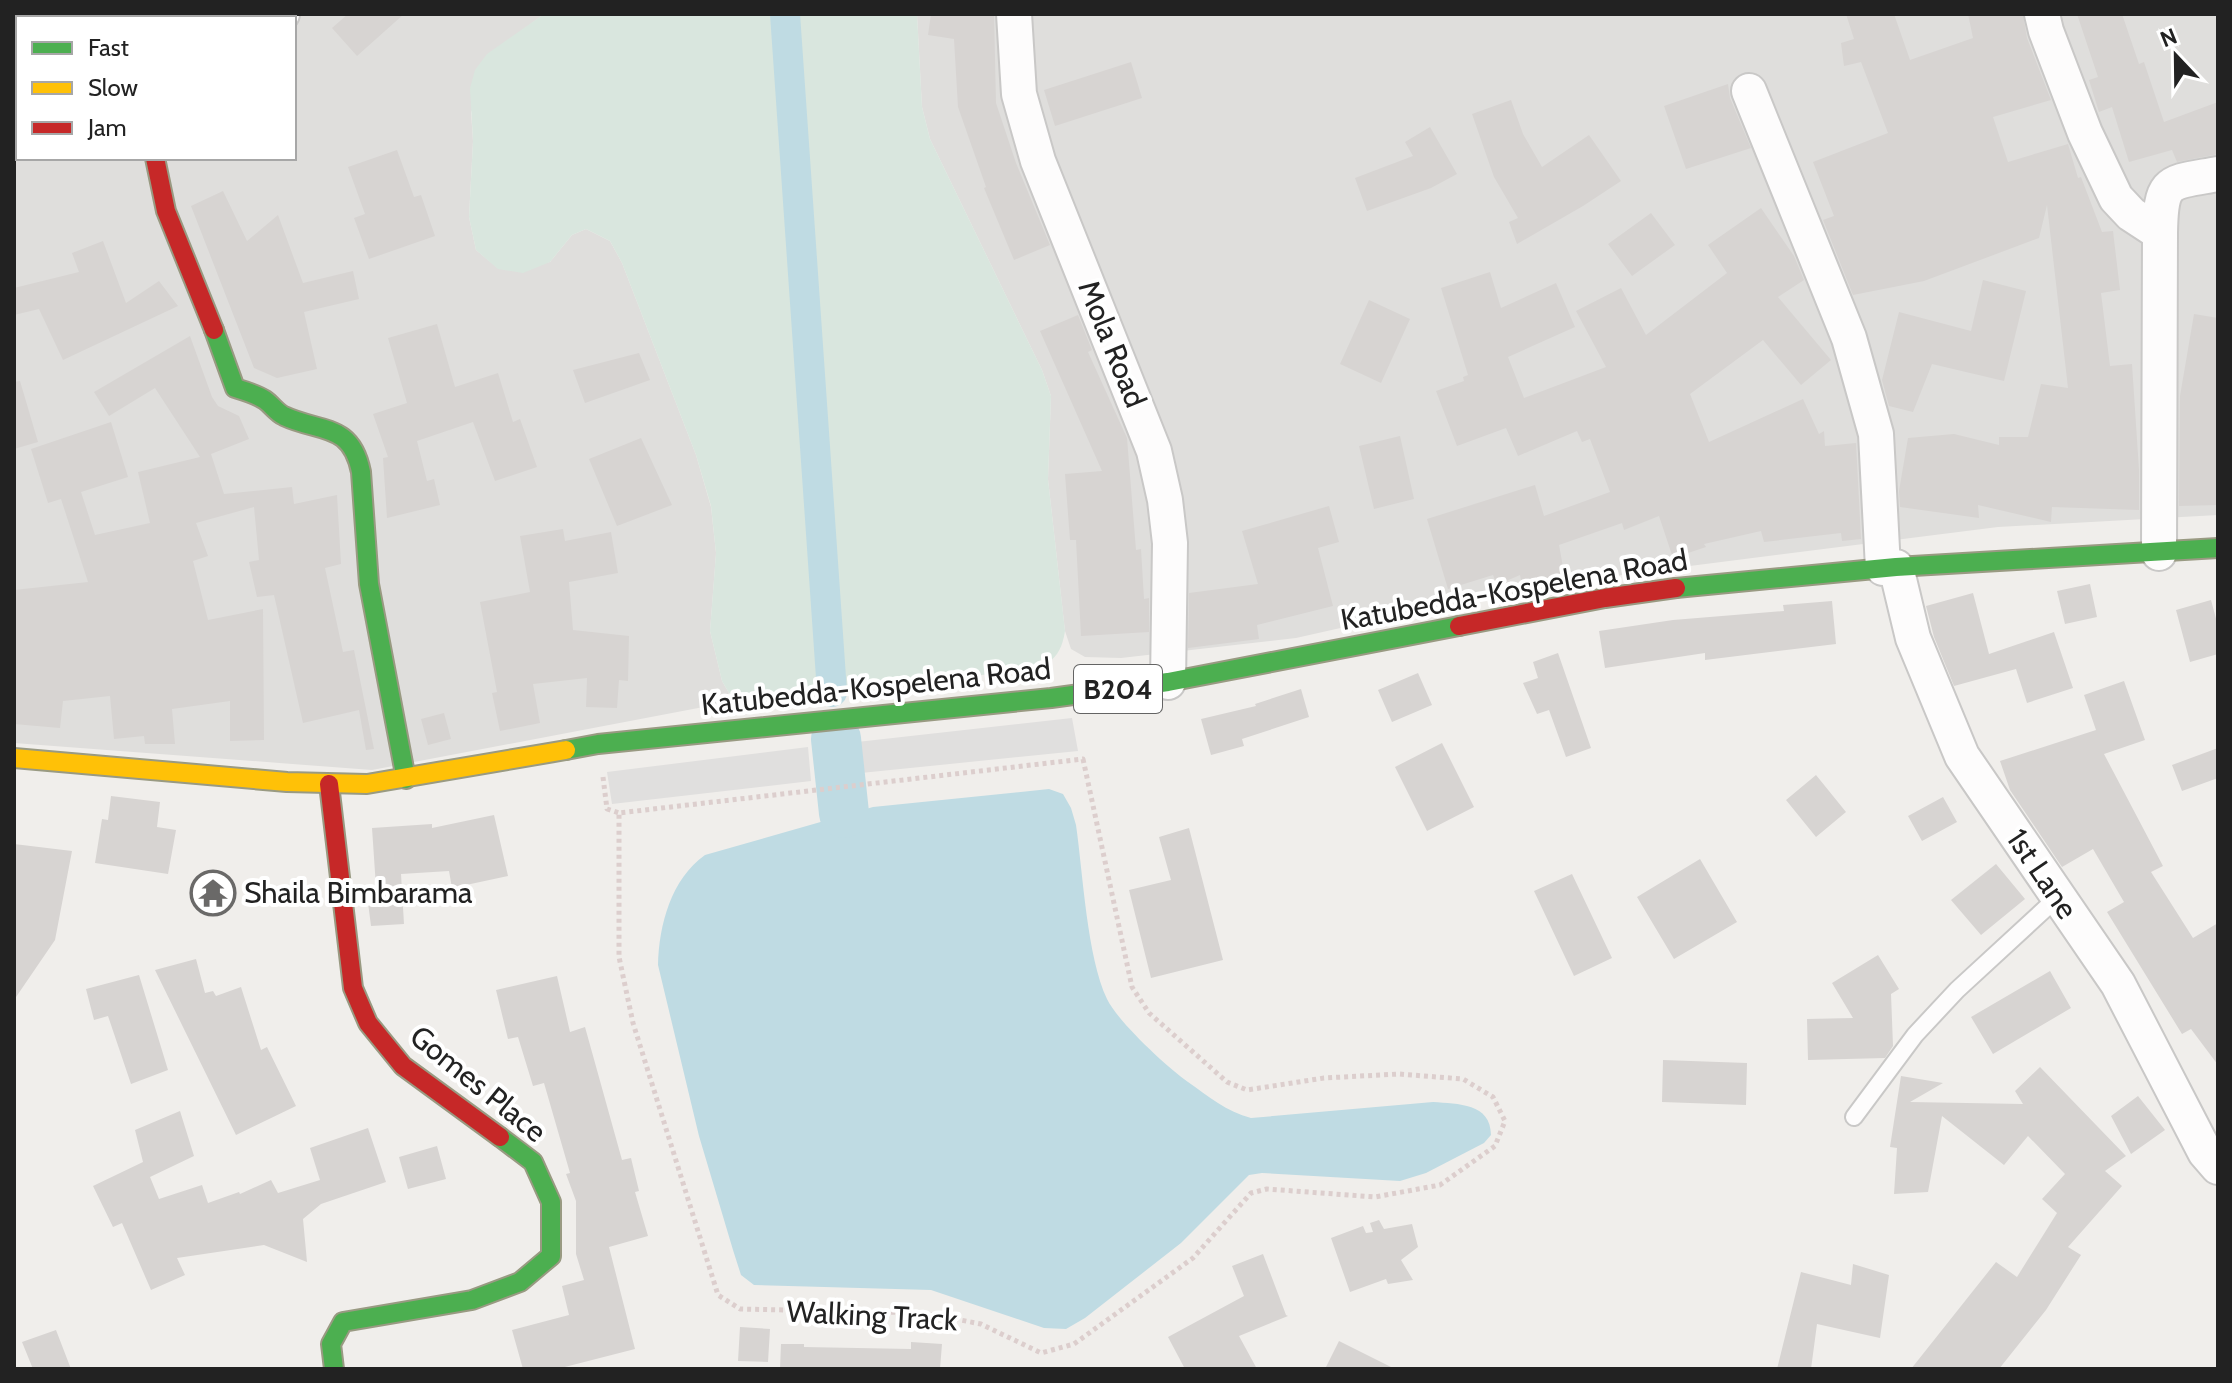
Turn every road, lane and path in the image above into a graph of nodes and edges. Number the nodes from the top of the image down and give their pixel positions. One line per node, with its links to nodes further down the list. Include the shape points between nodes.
1 (1014, 14): 10 (street, Mola Road, via 1019,94 1038,161 1157,463 1170,543)
2 (2042, 14): 6 (street, via 2085,133 2116,198)
3 (1749, 91): 9 (street, 1st Lane, via 1849,338 1876,434)
4 (155, 160): 12 (main road, via 166,211 235,388 265,400 292,420 330,428 354,449 360,466 369,594)
5 (2218, 174): 6 (street, via 2174,182 2165,189)
6 (2160, 233): 8 (street)
7 (2218, 548): 8 (main road, Katubedda-Kospelena Road / B204)
8 (2159, 553): 9 (main road, Katubedda-Kospelena Road / B204)
9 (1889, 568): 10 (main road, Katubedda-Kospelena Road / B204, via 1605,598); 15 (street, 1st Lane, via 1962,756)
10 (1168, 682): 12 (main road, Katubedda-Kospelena Road / B204, via 598,744)
11 (14, 758): 13 (main road, Katubedda-Kospelena Road / B204)
12 (406, 779): 13 (main road, Katubedda-Kospelena Road / B204)
13 (329, 784): 18 (main road, Gomes Place, via 353,988 368,1023 403,1066 533,1162 551,1202 551,1256 520,1282 472,1300 343,1322 332,1334 329,1349)
14 (815, 790): 14 (path, Walking Track, via 619,813 619,957 633,1023 718,1295 740,1309 924,1313 981,1324 1041,1353 1074,1344 1193,1258 1251,1193 1267,1189 1375,1197 1440,1185 1495,1146 1505,1121 1493,1097 1463,1079 1399,1074 1247,1090 1227,1082 1149,1013 1132,987 1083,759)
15 (2058, 897): 16 (lane, via 1915,1035); 17 (street, 1st Lane, via 2118,984 2205,1152)
16 (1854, 1117)
17 (2218, 1167)
18 (334, 1369)

